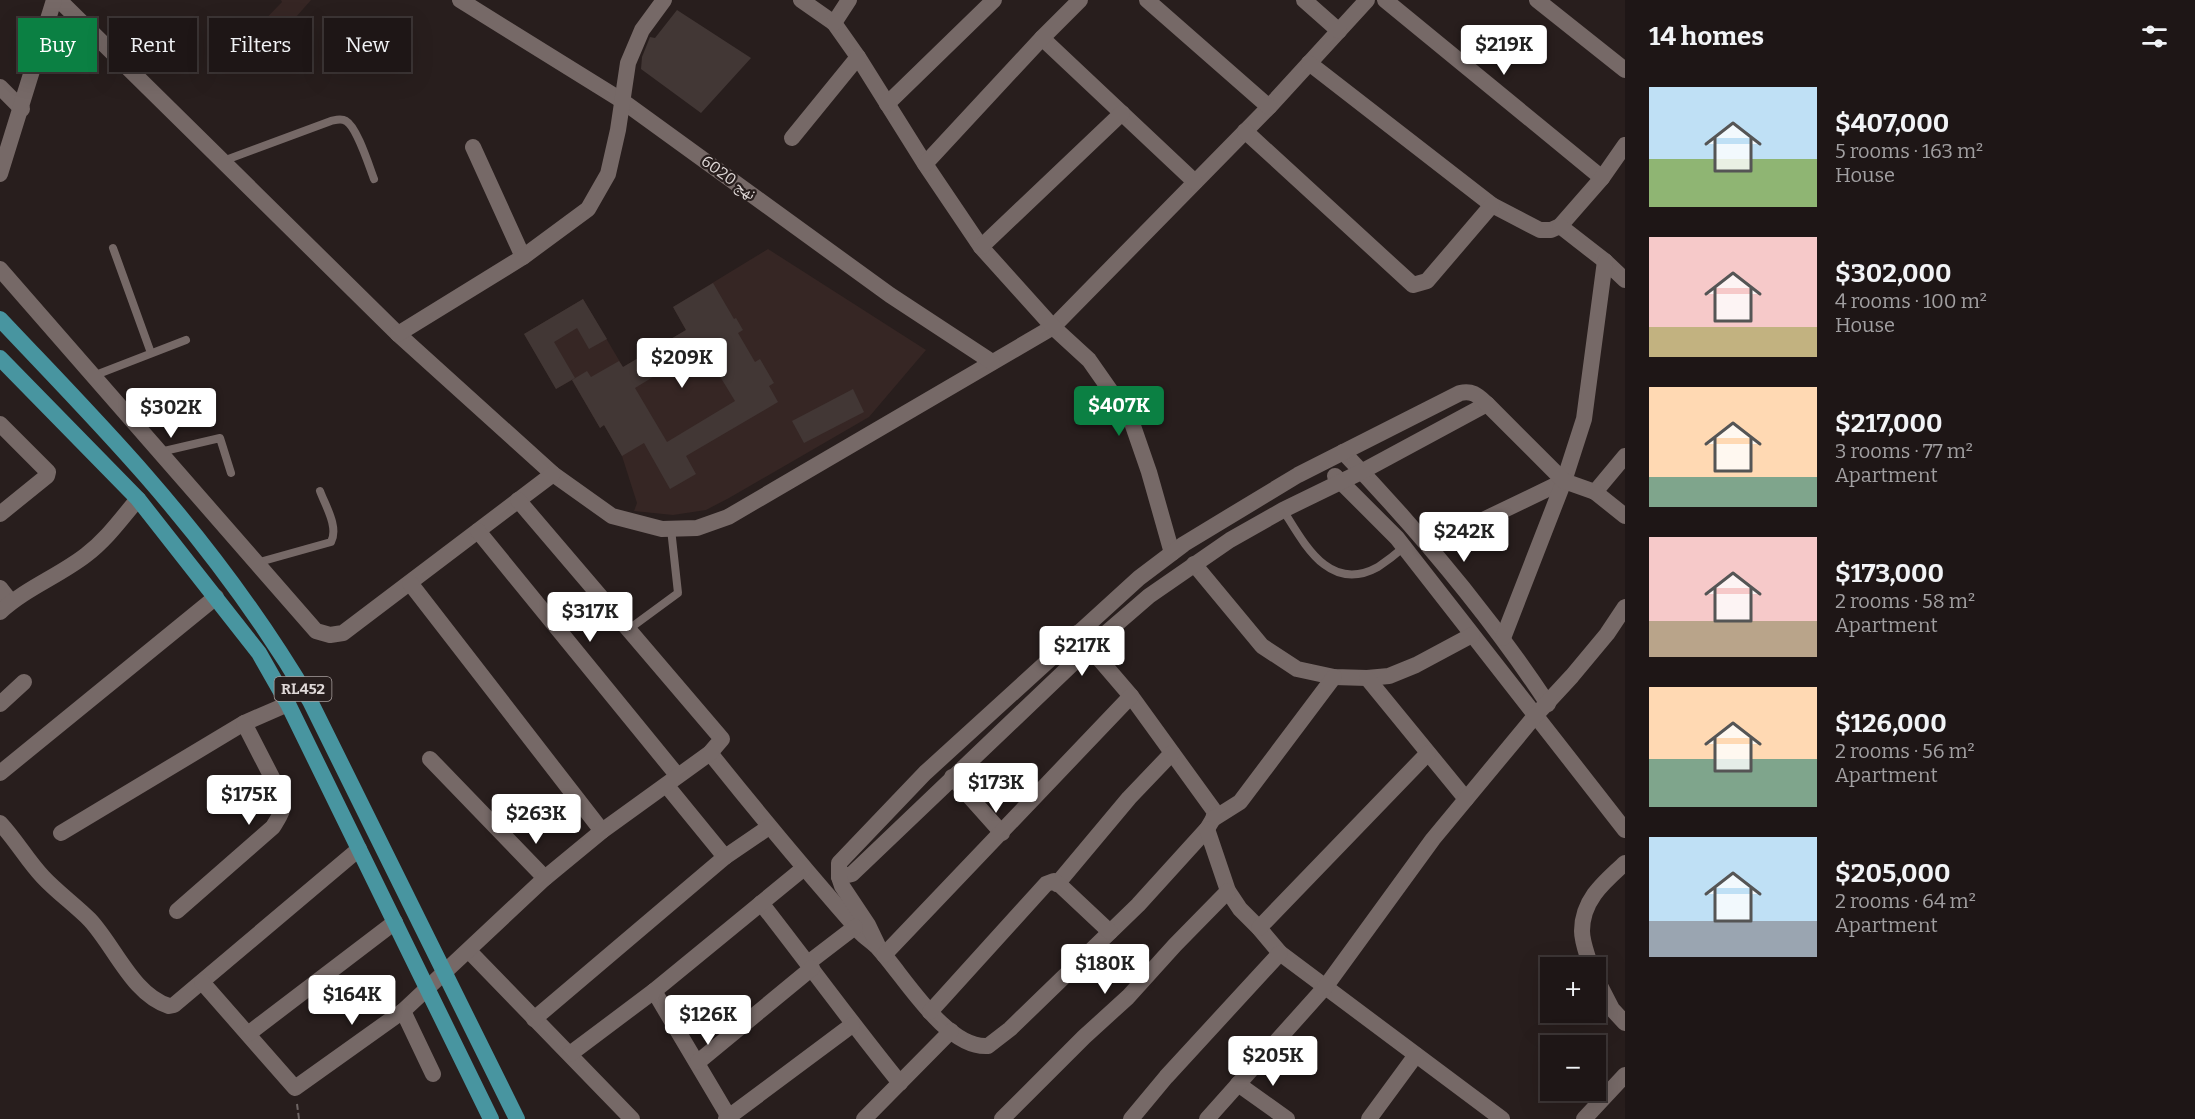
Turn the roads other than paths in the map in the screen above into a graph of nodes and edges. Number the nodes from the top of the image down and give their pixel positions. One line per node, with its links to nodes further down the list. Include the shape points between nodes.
1 (54, 0): 24 (street)
2 (59, 0): 30 (street)
3 (460, 0): 21 (street, نهج 6020)
4 (664, 0): 21 (street, via 636,41)
5 (801, 0): 14 (street)
6 (849, 0): 14 (street)
7 (994, 0): 22 (street)
8 (1080, 0): 16 (street)
9 (1147, 0): 23 (street)
10 (1304, 0): 15 (street)
11 (1367, 0): 15 (street)
12 (1385, 0): 33 (street)
13 (1537, 0): 19 (street)
14 (834, 23): 17 (street)
15 (1339, 31): 18 (street)
16 (1042, 38): 25 (street); 31 (street)
17 (858, 57): 22 (street); 27 (street)
18 (1309, 63): 23 (street); 36 (street)
19 (1625, 70)
20 (0, 87): 24 (street)
21 (621, 100): 40 (street, via 608,174 588,209); 50 (street, نهج 6020, via 890,295)
22 (887, 104): 31 (street)
23 (1269, 107): 26 (street)
24 (22, 109): 32 (street)
25 (1122, 113): 35 (street); 38 (street)
26 (1245, 130): 35 (street); 36 (street, via 1413,285 1427,281)
27 (792, 138)
28 (473, 147): 40 (street)
29 (1622, 156): 33 (street)
30 (223, 161): 34 (lane, via 340,119 348,121 353,129); 46 (street)
31 (925, 164): 38 (street)
32 (0, 174)
33 (1602, 178): 37 (street)
34 (374, 179)
35 (1194, 182): 45 (street)
36 (1492, 206): 37 (street, via 1540,230)
37 (1560, 226): 41 (street)
38 (981, 247): 45 (street)
39 (112, 248): 48 (lane)
40 (523, 257): 46 (street)
41 (1605, 261): 43 (street); 62 (street, via 1584,419)
42 (0, 269): 51 (street)
43 (1625, 280)
44 (0, 319): 130 (highway, RL452, via 146,476 276,644 310,701)
45 (1053, 327): 50 (street); 74 (street, via 1089,360 1131,420)
46 (398, 334): 60 (street)
47 (186, 340): 48 (lane)
48 (151, 353): 51 (lane)
49 (0, 358): 65 (highway, RL452)
50 (992, 362): 70 (street, via 728,517 697,528)
51 (93, 376): 54 (street)
52 (1487, 404): 55 (street, via 1474,392 1460,393); 58 (street); 62 (street)
53 (0, 424): 68 (street, via 48,472)
54 (160, 452): 59 (lane, via 220,438); 75 (street)
55 (1343, 452): 57 (street); 58 (street)
56 (1625, 456): 64 (street)
57 (1321, 463): 61 (street); 74 (street)
58 (1361, 472): 61 (street); 72 (street)
59 (231, 474)
60 (553, 474): 66 (street); 70 (street, via 612,516)
61 (1342, 481): 67 (street); 73 (street)
62 (1564, 481): 64 (street); 72 (street); 85 (street)
63 (320, 491): 75 (lane, via 334,528 331,542)
64 (1595, 492): 69 (street)
65 (138, 500): 79 (highway, RL452); 80 (street, via 85,556)
66 (518, 500): 71 (street); 82 (street)
67 (1283, 510): 73 (lane, via 1312,555 1334,570 1368,571); 76 (street)
68 (0, 514)
69 (1625, 516)
70 (671, 528): 82 (lane, via 678,593)
71 (478, 531): 77 (street); 102 (street)
72 (1429, 546): 85 (street)
73 (1404, 547): 84 (street)
74 (1172, 553): 83 (street)
75 (256, 562): 77 (street, via 316,631 330,635 343,633)
76 (1194, 564): 86 (street, via 1149,596); 87 (street, via 1262,646 1297,669)
77 (410, 583): 108 (street)
78 (0, 588): 80 (street)
79 (216, 597): 92 (highway, RL452, via 259,653); 100 (street)
80 (6, 607)
81 (1625, 607): 93 (street)
82 (629, 629): 96 (street, via 722,737)
83 (1077, 633): 86 (street); 115 (street, via 925,773 862,837 839,864)
84 (1472, 634): 88 (street, via 1416,665 1389,676); 94 (street)
85 (1503, 638): 93 (street)
86 (1090, 647): 90 (street); 101 (street)
87 (1334, 677): 88 (street); 105 (street, via 1240,802)
88 (1367, 678): 98 (street)
89 (24, 682): 91 (street)
90 (1131, 696): 97 (street); 110 (street)
91 (0, 704)
92 (288, 704): 95 (street); 111 (highway, RL452)
93 (1548, 704): 94 (street)
94 (1535, 716): 103 (street); 107 (street)
95 (244, 723): 109 (street); 120 (street, via 282,798 282,813 273,827)
96 (710, 753): 102 (street); 106 (street)
97 (1172, 753): 105 (street, via 1215,812); 117 (street)
98 (1428, 753): 103 (street); 123 (street)
99 (430, 759): 116 (street)
100 (0, 773)
101 (952, 777): 110 (street); 115 (street, via 852,874)
102 (672, 781): 108 (street); 112 (street)
103 (1466, 800): 132 (street)
104 (0, 823): 131 (street, via 43,877 90,920 151,998 174,1005)
105 (1210, 824): 118 (street); 124 (street)
106 (769, 827): 112 (street); 114 (street)
107 (1625, 830)
108 (602, 831): 116 (street)
109 (61, 833)
110 (1002, 833): 126 (street)
111 (359, 849): 121 (highway, RL452); 131 (street)
112 (725, 857): 138 (street)
113 (1625, 863): 128 (street, via 1595,891 1585,912 1582,933)
114 (804, 868): 119 (street); 122 (street)
115 (839, 877): 126 (street)
116 (545, 878): 125 (street)
117 (1058, 884): 124 (street); 137 (street, via 1046,884)
118 (1228, 891): 123 (street); 155 (street, via 1128,997)
119 (761, 903): 129 (street); 134 (street)
120 (177, 911)
121 (395, 922): 133 (highway, RL452); 142 (street)
122 (855, 927): 126 (street); 129 (street)
123 (1259, 928): 127 (street)
124 (1110, 932): 141 (street, via 997,1041 982,1047)
125 (469, 951): 130 (street); 138 (street)
126 (881, 952): 137 (street)
127 (1280, 953): 132 (street); 156 (street)
128 (1588, 957)
129 (810, 965): 140 (street); 145 (street)
130 (445, 972): 133 (street); 152 (highway, RL452)
131 (202, 982): 142 (street)
132 (1326, 986): 144 (street); 149 (street)
133 (428, 988): 136 (street); 151 (highway, RL452)
134 (654, 991): 143 (street); 145 (street)
135 (1606, 997): 139 (street)
136 (403, 1011): 142 (street, via 295,1088); 146 (street)
137 (930, 1012): 141 (street)
138 (534, 1018): 143 (street)
139 (1625, 1023)
140 (852, 1024): 148 (street); 150 (street)
141 (951, 1031): 148 (street)
142 (248, 1034)
143 (570, 1054): 153 (street)
144 (1416, 1055): 159 (street); 160 (street)
145 (698, 1062): 150 (street)
146 (434, 1074)
147 (1625, 1075): 161 (street)
148 (900, 1083): 154 (street)
149 (1238, 1084): 157 (street); 158 (street)
150 (729, 1118)
151 (491, 1119)
152 (517, 1119)
153 (632, 1119)
154 (864, 1119)
155 (1002, 1119)
156 (1131, 1119)
157 (1207, 1119)
158 (1287, 1119)
159 (1369, 1119)
160 (1502, 1119)
161 (1584, 1119)

